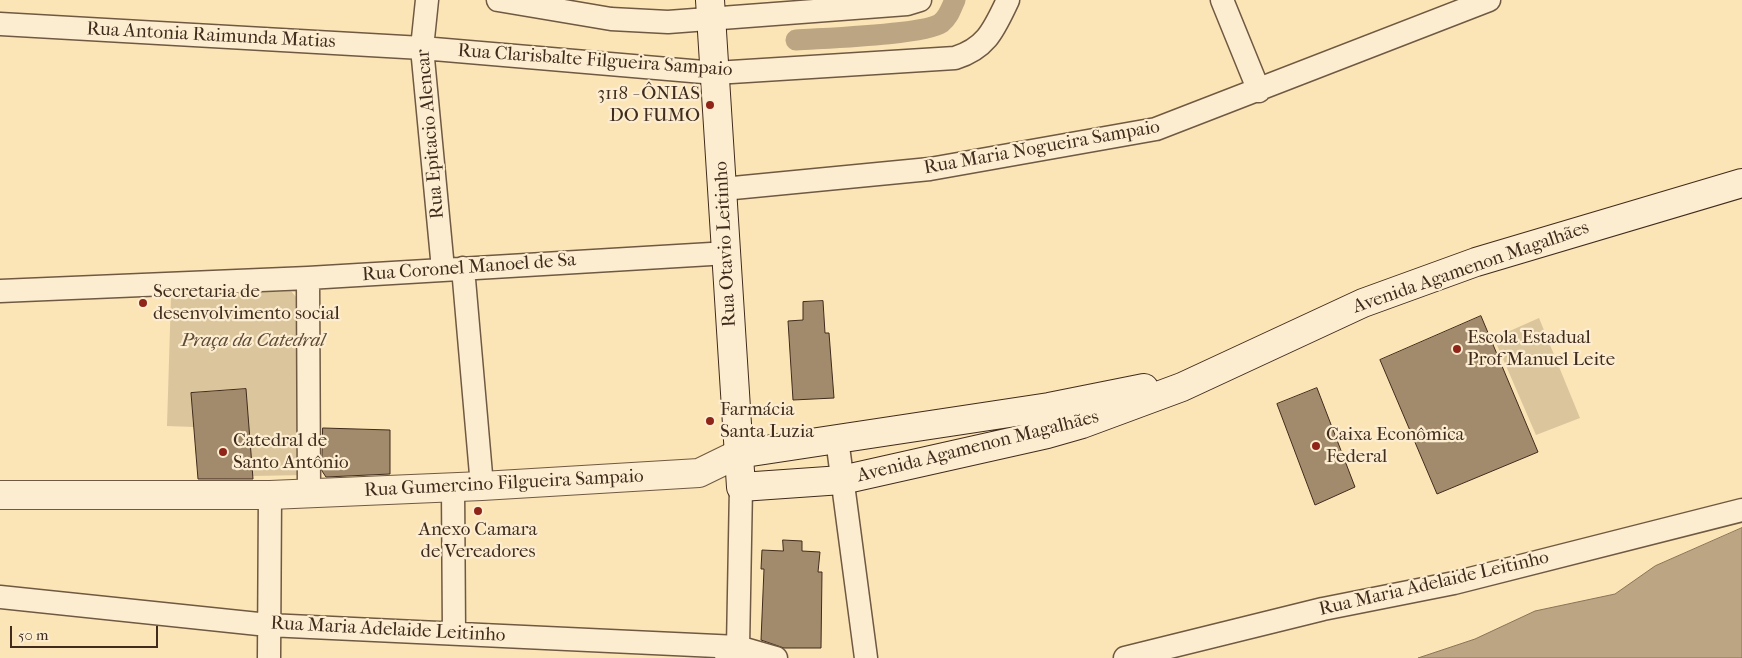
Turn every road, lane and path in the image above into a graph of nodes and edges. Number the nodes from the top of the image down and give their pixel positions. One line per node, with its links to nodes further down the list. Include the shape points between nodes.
1 (427, 0): 9 (street, Rua Epitacio Alencar)
2 (498, 0): 7 (street, via 611,19 668,22)
3 (920, 0): 7 (street, via 907,4)
4 (1008, 0): 10 (street, Rua Clarisbalte Filgueira Sampaio, via 984,44 971,53 954,58)
5 (1222, 0): 11 (street)
6 (1489, 0): 11 (street, Rua Maria Nogueira Sampaio)
7 (710, 10): 10 (main road, Rua Otavio Leitinho)
8 (0, 24): 9 (street, Rua Antonia Raimunda Matias)
9 (422, 48): 10 (street, Rua Clarisbalte Filgueira Sampaio); 15 (street, Rua Epitacio Alencar)
10 (715, 73): 13 (main road, Rua Otavio Leitinho)
11 (1259, 91): 13 (street, Rua Maria Nogueira Sampaio, via 1156,129 1087,143 930,169)
12 (1742, 183): 18 (main road, Avenida Agamenon Magalhães, via 1476,262 1363,303)
13 (723, 189): 14 (main road, Rua Otavio Leitinho)
14 (728, 253): 15 (street, Rua Coronel Manoel de Sa); 23 (main road, Rua Otavio Leitinho)
15 (453, 268): 16 (street, Rua Coronel Manoel de Sa); 27 (street, Rua Epitacio Alencar)
16 (308, 278): 17 (street, Rua Coronel Manoel de Sa); 30 (street)
17 (0, 291)
18 (1207, 375): 19 (main road, Avenida Agamenon Magalhães); 22 (main road, Avenida Agamenon Magalhães, via 1108,415)
19 (1000, 415): 20 (main road, Avenida Agamenon Magalhães); 22 (main road)
20 (913, 428): 21 (main road, Avenida Agamenon Magalhães); 24 (main road)
21 (837, 439): 23 (main road, Avenida Agamenon Magalhães); 26 (street)
22 (1003, 444): 24 (main road, Avenida Agamenon Magalhães)
23 (738, 454): 25 (main road, Rua Gumercino Filgueira Sampaio); 29 (main road, Rua Otavio Leitinho)
24 (922, 462): 26 (main road, Avenida Agamenon Magalhães)
25 (699, 473): 27 (main road, Rua Gumercino Filgueira Sampaio); 29 (main road, Rua Gumercino Filgueira Sampaio)
26 (842, 480): 29 (main road, Avenida Agamenon Magalhães); 40 (street)
27 (482, 486): 28 (main road, Rua Gumercino Filgueira Sampaio)
28 (453, 488): 30 (main road, Rua Gumercino Filgueira Sampaio); 36 (street)
29 (741, 488): 37 (street)
30 (309, 493): 32 (main road, Rua Gumercino Filgueira Sampaio)
31 (0, 495): 32 (main road, Rua Gumercino Filgueira Sampaio)
32 (270, 495): 35 (street)
33 (1742, 510): 41 (street, Rua Maria Adelaide Leitinho, via 1454,583 1323,609)
34 (0, 597): 35 (street, Rua Maria Adelaide Leitinho)
35 (268, 625): 36 (street, Rua Maria Adelaide Leitinho); 38 (street)
36 (454, 633): 37 (street, Rua Maria Adelaide Leitinho)
37 (729, 653): 39 (street, Rua Maria Adelaide Leitinho)
38 (269, 658)
39 (776, 658)
40 (866, 658)
41 (1125, 658)

